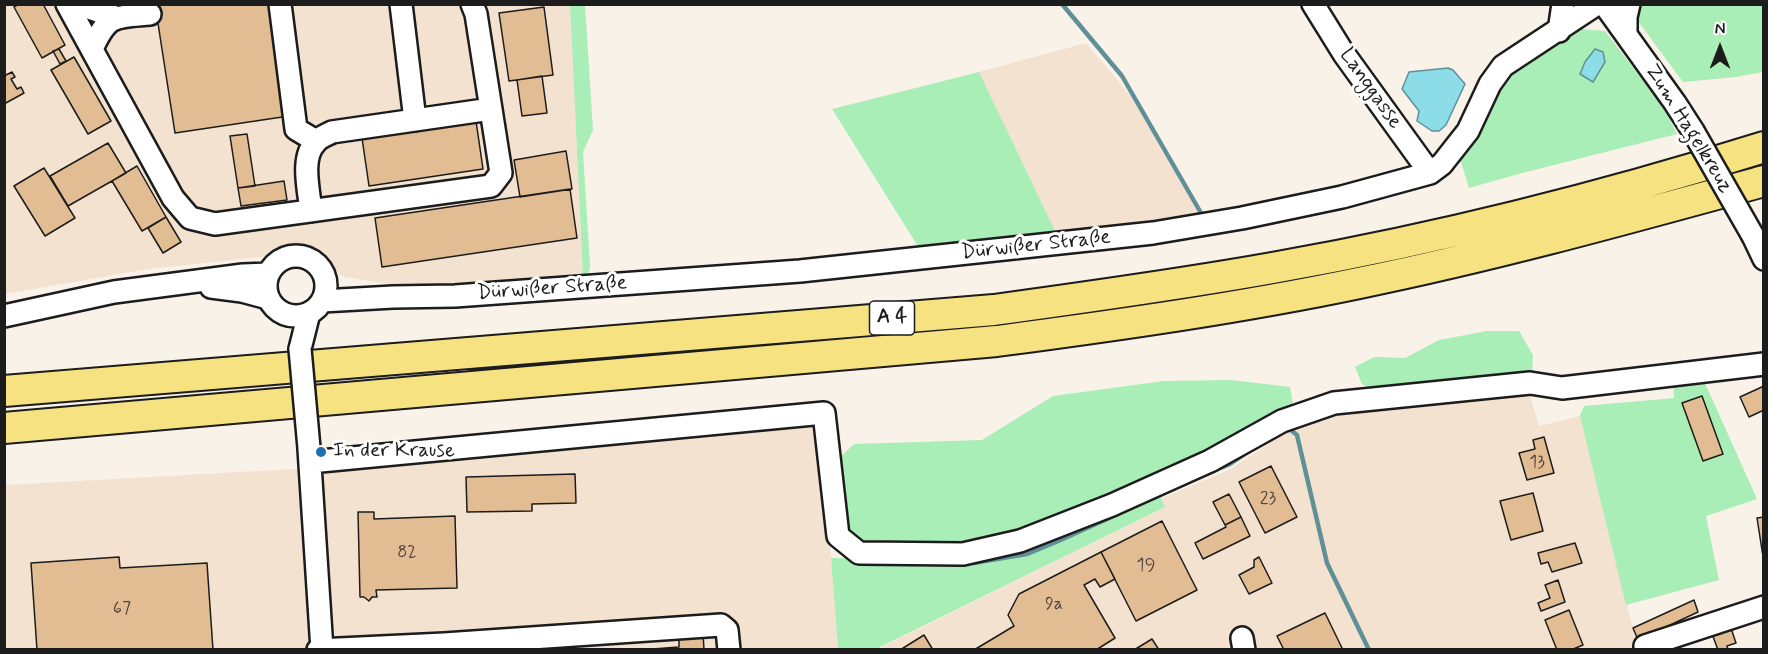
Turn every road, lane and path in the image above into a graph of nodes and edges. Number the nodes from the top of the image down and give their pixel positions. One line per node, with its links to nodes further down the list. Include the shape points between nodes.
1 (67, 4): 15 (street)
2 (78, 4): 12 (street)
3 (280, 4): 18 (street, via 296,129)
4 (401, 4): 17 (street)
5 (472, 4): 16 (street)
6 (1313, 4): 20 (street, Langgasse)
7 (1563, 4): 13 (street)
8 (1597, 4): 13 (street, Dürwißer Straße)
9 (1604, 4): 14 (street, Zum Hagelkreuz)
10 (1629, 4): 14 (street)
11 (150, 14): 12 (street)
12 (115, 17): 15 (street, via 102,27)
13 (1559, 31): 20 (street, Dürwißer Straße, via 1503,66 1468,131)
14 (1626, 34): 23 (street, Zum Hagelkreuz, bridge, via 1693,131)
15 (92, 49): 22 (street, via 173,198 190,218 215,224)
16 (491, 110): 17 (street); 22 (street, via 501,173 491,186)
17 (415, 120): 18 (street, via 332,132)
18 (316, 141): 22 (street, via 307,168)
19 (1764, 147): 30 (highway, A 4, via 1437,234 1280,267 1098,296 994,310)
20 (1430, 173): 27 (street, Dürwißer Straße, via 1342,197 1153,233 800,271 393,297)
21 (1764, 181): 31 (highway, A 4, via 1534,244 1444,264 1285,297 1101,327 997,341)
22 (311, 211)
23 (1764, 259)
24 (268, 274): 25 (street); 26 (street); 27 (street, via 287,257 312,260 321,269)
25 (180, 284): 26 (street); 28 (street, via 114,292)
26 (268, 298): 27 (street, via 274,306)
27 (307, 311): 32 (street, bridge, via 300,349)
28 (4, 316)
29 (1764, 364): 32 (street, via 1562,388 1530,383 1334,403 1282,421 1210,461 1112,505 1020,541 963,554 859,553 838,536 824,413)
30 (4, 391)
31 (4, 428)
32 (309, 455): 35 (street)
33 (1764, 607): 34 (street)
34 (1645, 646)
35 (320, 649): 36 (street, via 721,625 727,630)
36 (729, 650)

